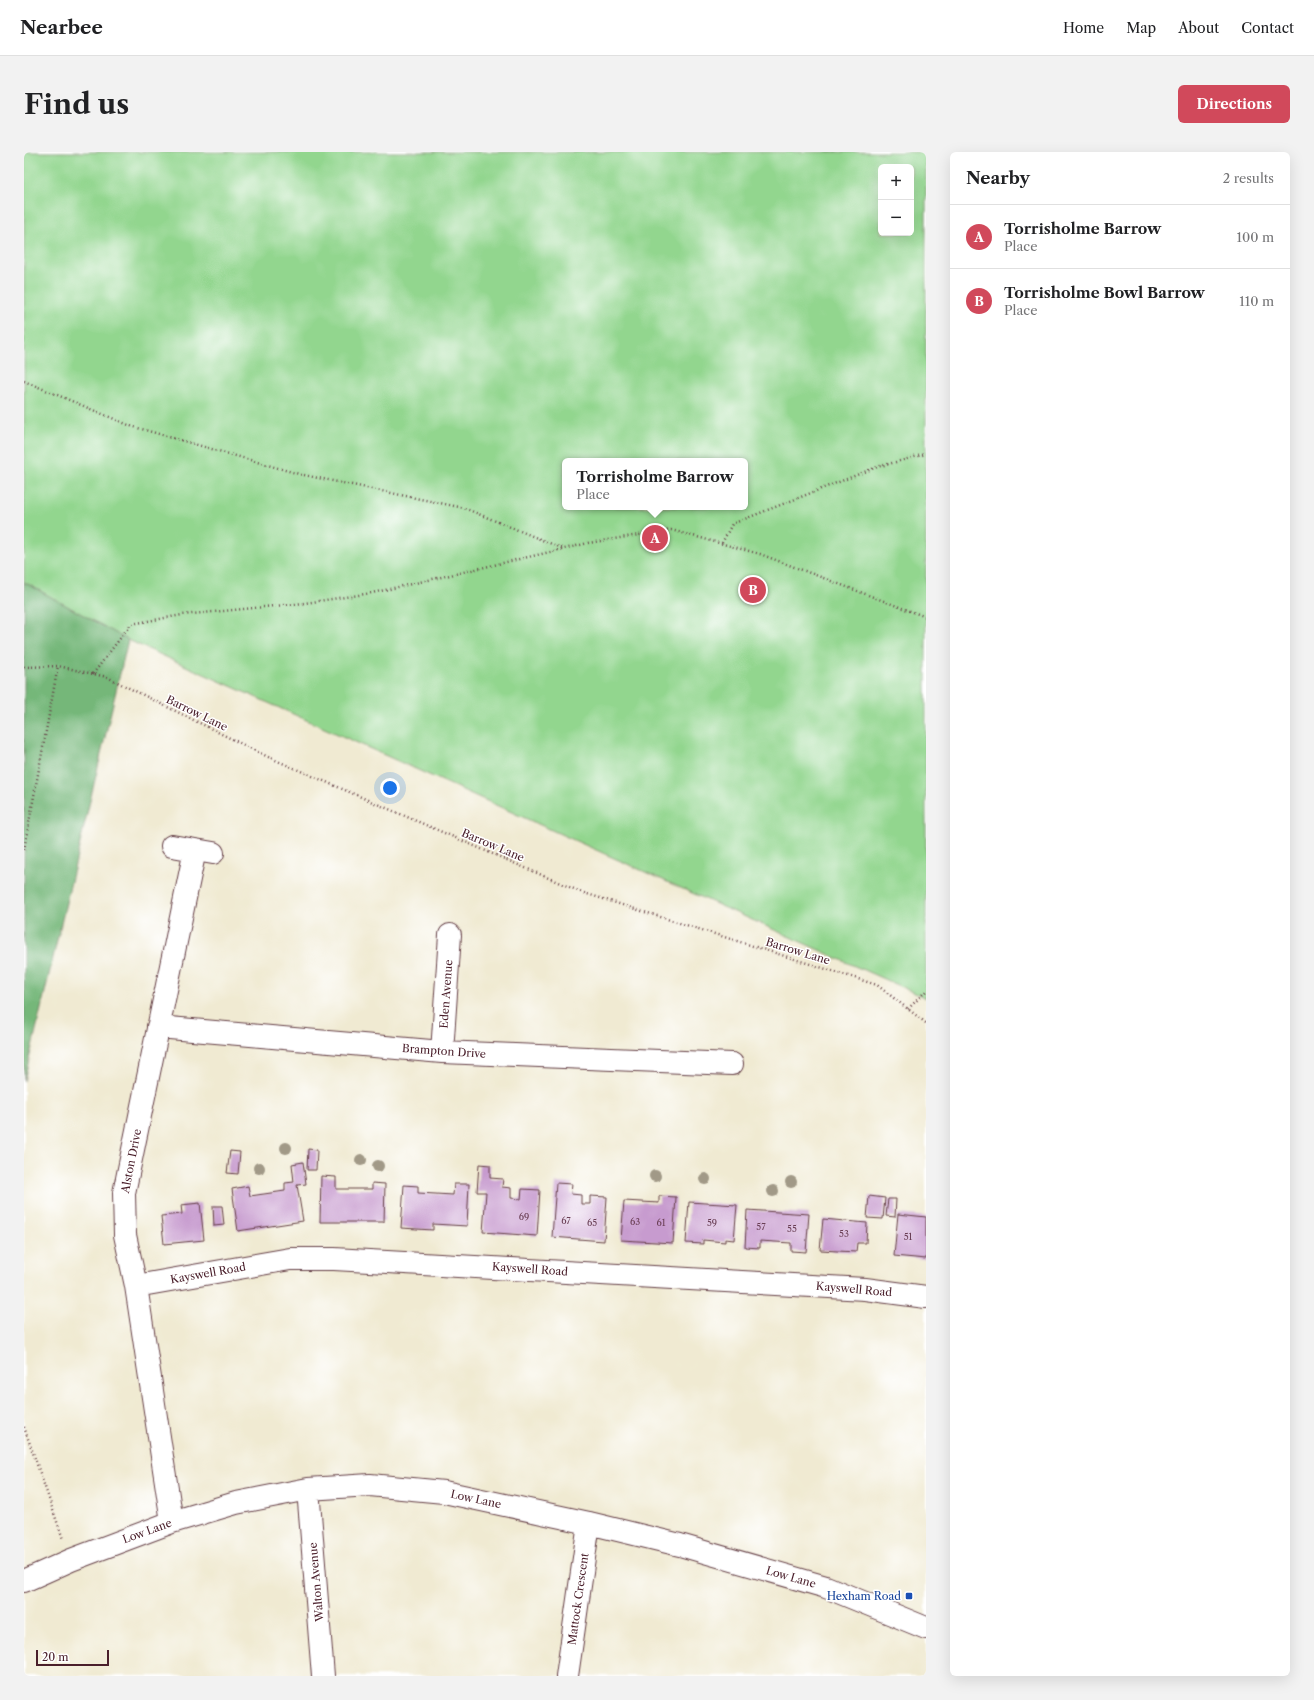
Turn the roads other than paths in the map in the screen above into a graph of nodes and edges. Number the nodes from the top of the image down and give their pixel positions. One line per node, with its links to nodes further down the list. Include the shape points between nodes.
1 (172, 846): 3 (street, Alston Drive, via 204,852)
2 (450, 935): 4 (street, Eden Avenue)
3 (158, 1027): 4 (street, Brampton Drive); 6 (street, Alston Drive, via 124,1193 125,1235)
4 (442, 1052): 5 (street, Brampton Drive)
5 (732, 1064)
6 (136, 1286): 7 (street, Kayswell Road, via 290,1259 334,1258 865,1289); 9 (street, Alston Drive)
7 (926, 1297)
8 (308, 1489): 9 (street, Low Lane, via 236,1503); 10 (street, Low Lane, via 370,1485 444,1492); 13 (street, Walton Avenue)
9 (172, 1522): 11 (street, Low Lane, via 71,1560)
10 (589, 1522): 12 (street, Low Lane, via 826,1587); 14 (street, Mattock Crescent)
11 (24, 1581)
12 (926, 1628)
13 (323, 1676)
14 (568, 1676)

